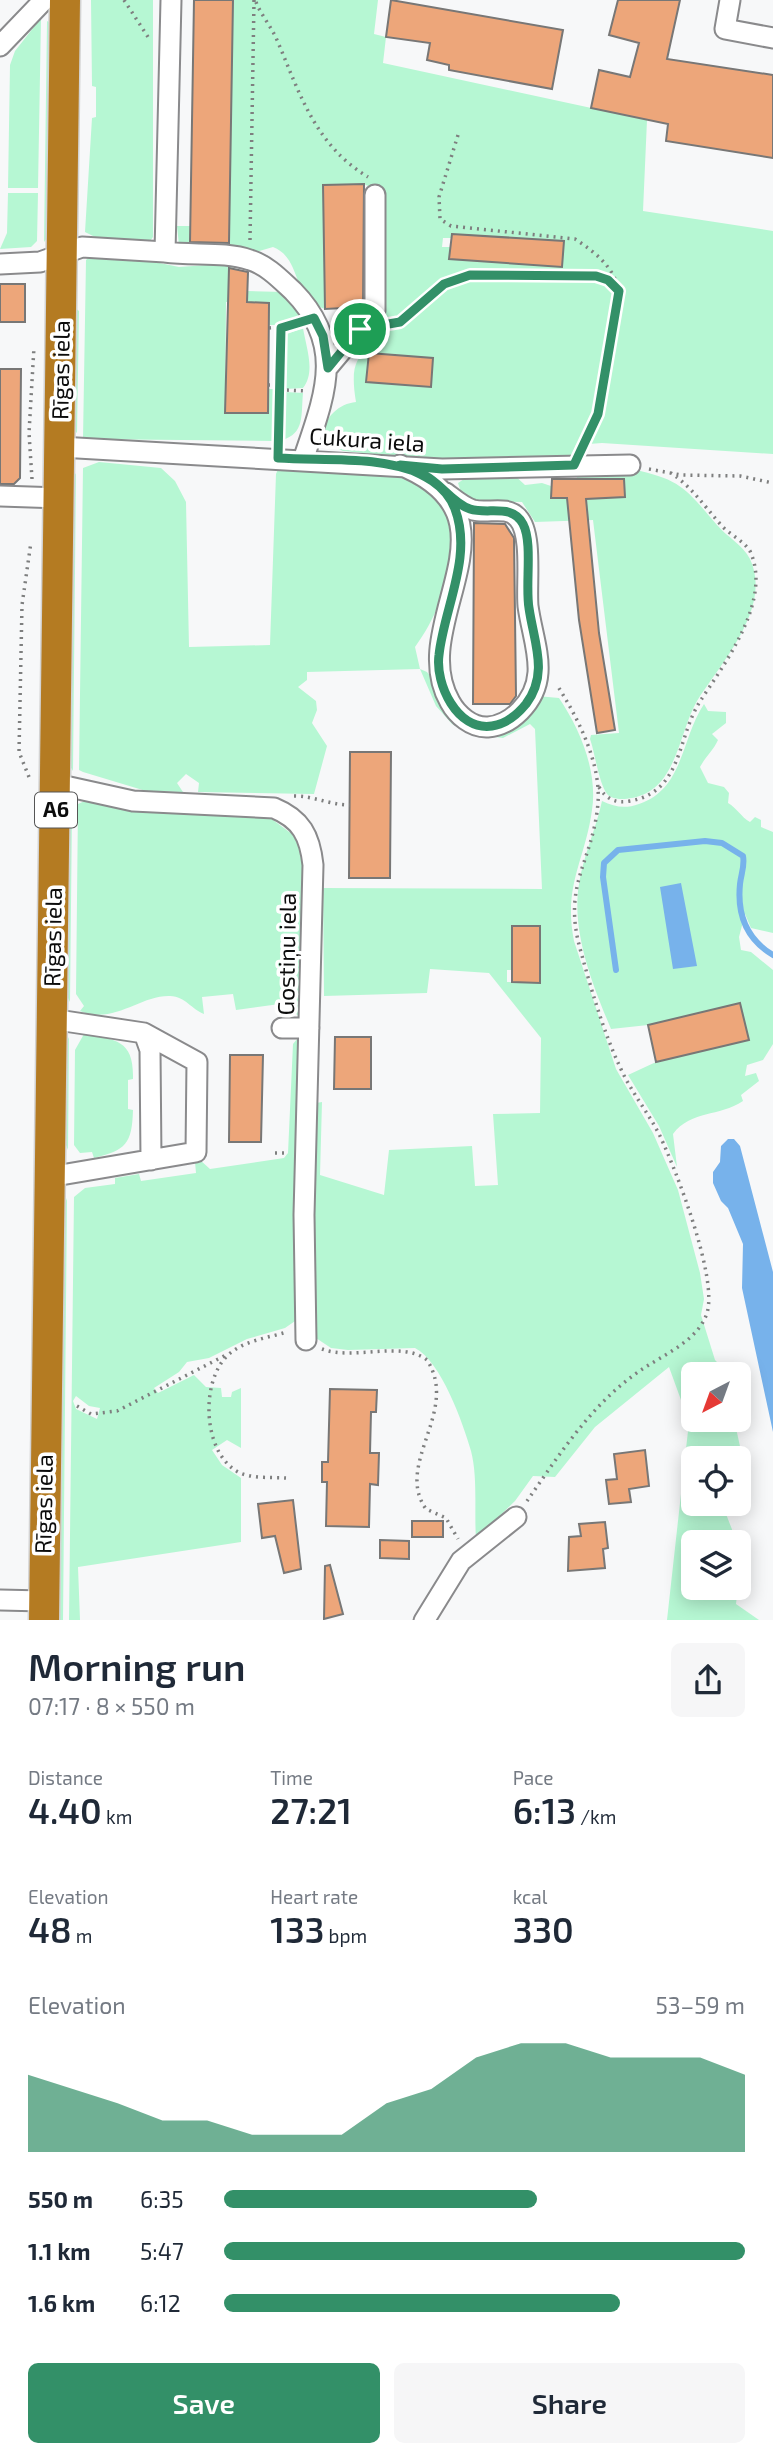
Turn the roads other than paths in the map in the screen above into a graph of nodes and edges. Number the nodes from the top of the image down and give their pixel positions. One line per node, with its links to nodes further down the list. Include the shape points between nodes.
1 (44, 0): 6 (street)
2 (65, 0): 11 (highway, Rīgas iela / A6)
3 (172, 0): 10 (street)
4 (730, 0): 7 (street, via 725,29)
5 (0, 27): 6 (street)
6 (21, 27): 8 (street)
7 (773, 38)
8 (0, 46)
9 (375, 195): 13 (street, via 375,311)
10 (165, 252): 11 (street, via 82,247); 13 (street, via 249,259 280,279 314,318 323,336)
11 (62, 254): 12 (street, via 40,262); 14 (highway, Rīgas iela / A6)
12 (0, 264)
13 (328, 368): 15 (street, via 326,391)
14 (60, 447): 15 (street, Cukura iela); 20 (highway, Rīgas iela / A6)
15 (303, 460): 16 (street, Cukura iela)
16 (400, 465): 17 (street, Cukura iela, via 442,469); 18 (street, via 427,476)
17 (630, 466)
18 (446, 493): 18 (street, via 456,509 460,532 454,592 438,656 441,679 450,702 473,725 500,725 533,695 540,666 528,607 523,523 508,511 472,510)
19 (0, 496): 20 (street)
20 (60, 498): 21 (highway, Rīgas iela / A6)
21 (56, 784): 22 (highway, Rīgas iela / A6); 24 (street, Gostiņu iela, via 133,801 274,808 300,824 313,865)
22 (51, 1018): 25 (street); 27 (highway, Rīgas iela / A6)
23 (282, 1028): 24 (street)
24 (309, 1028): 28 (street, Gostiņu iela)
25 (144, 1033): 26 (street, via 150,1050); 26 (street, via 197,1062 196,1153)
26 (150, 1160): 27 (street)
27 (49, 1177): 31 (highway, Rīgas iela / A6)
28 (306, 1332)
29 (516, 1517): 32 (street, via 461,1561)
30 (0, 1600): 31 (street)
31 (43, 1611)
32 (424, 1620)

